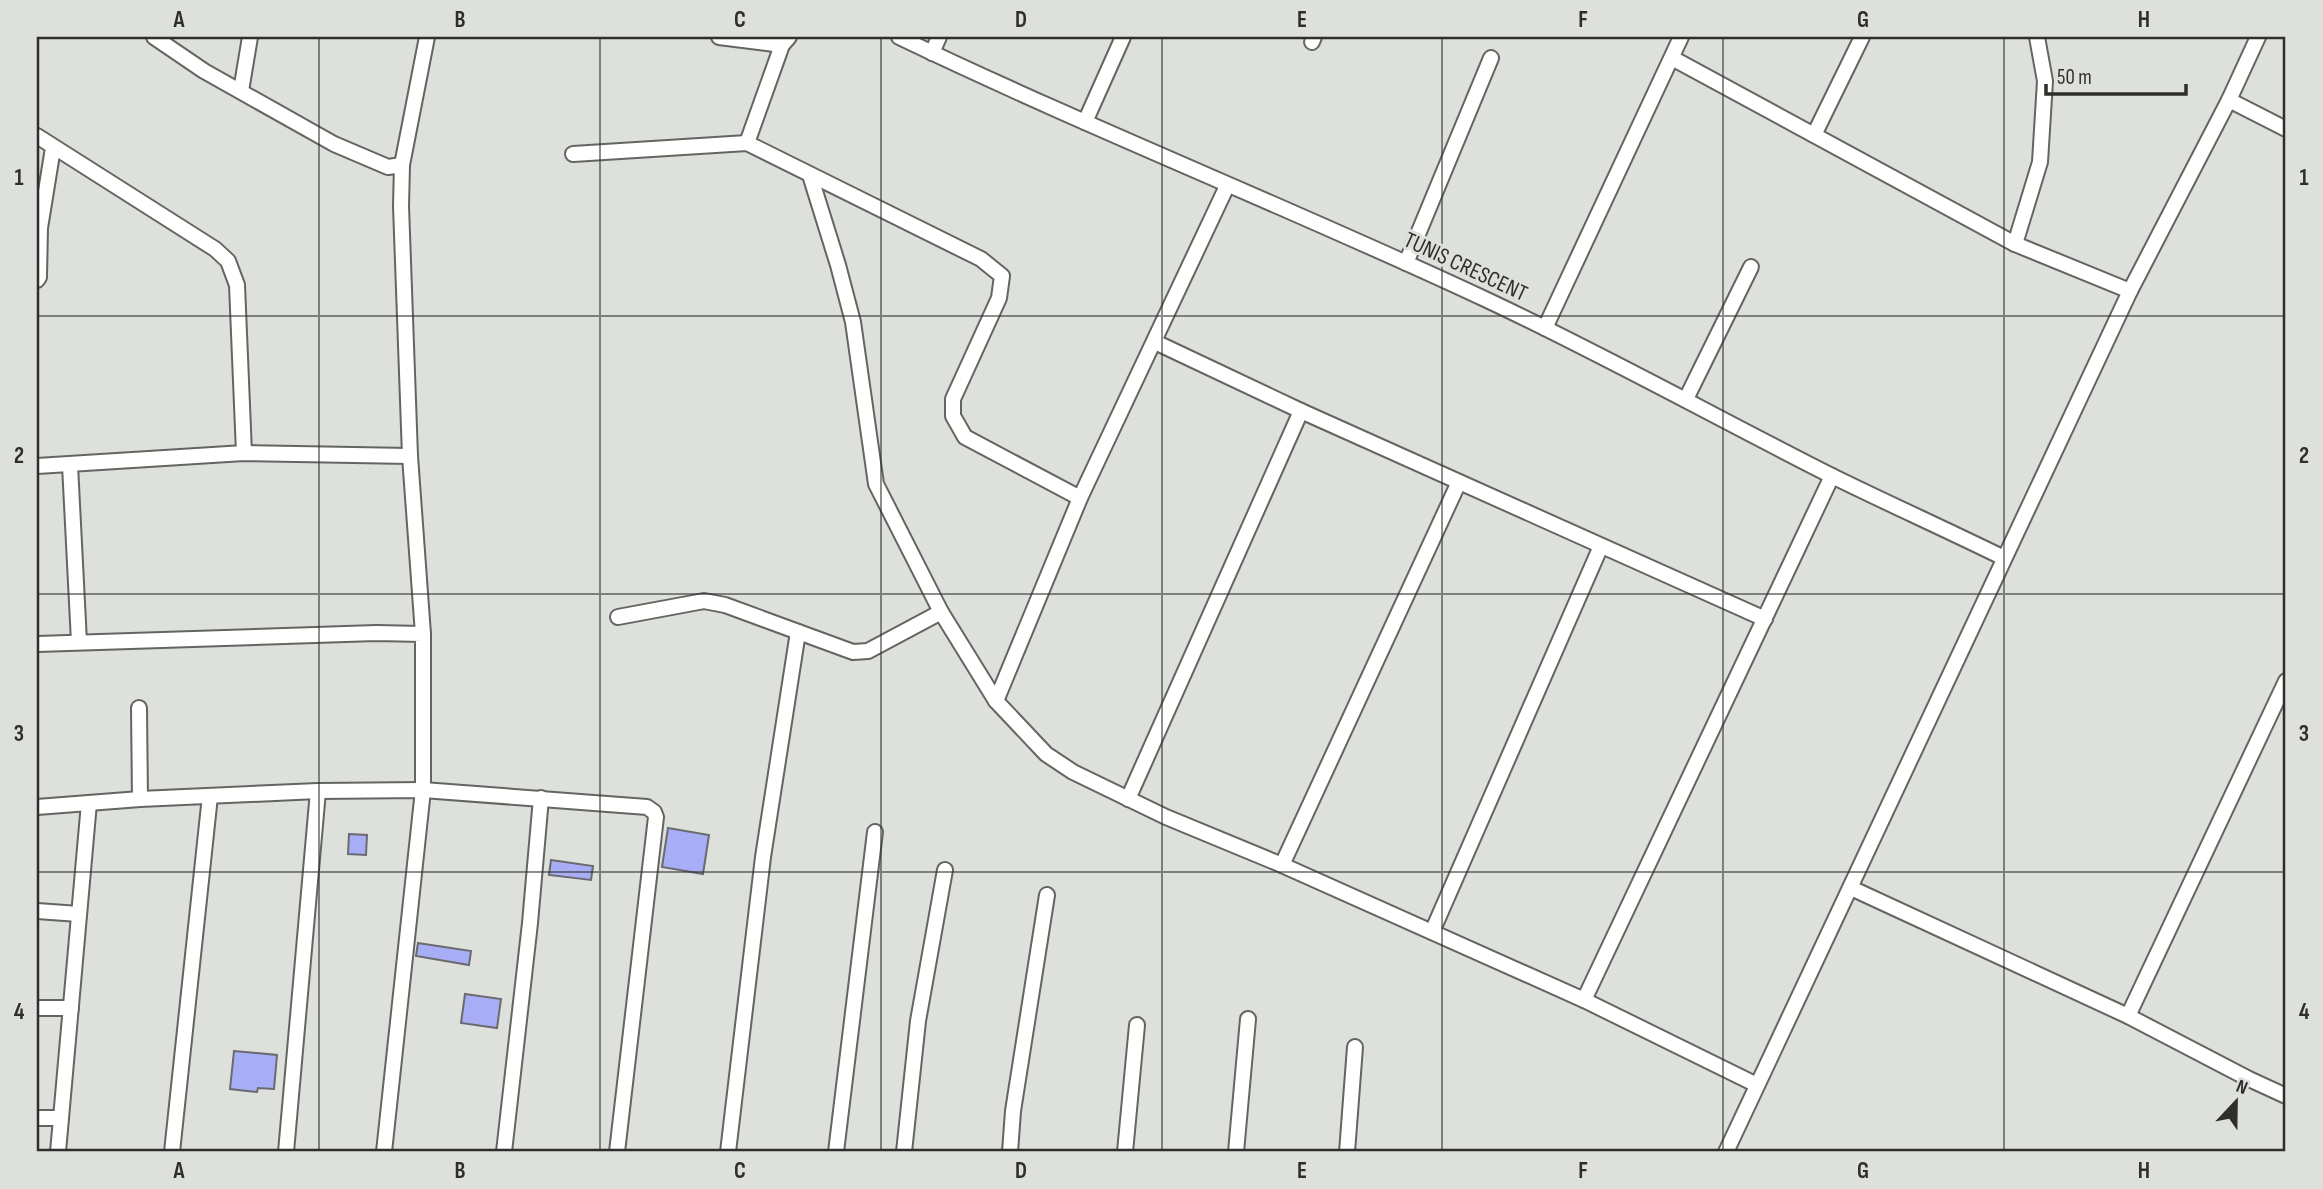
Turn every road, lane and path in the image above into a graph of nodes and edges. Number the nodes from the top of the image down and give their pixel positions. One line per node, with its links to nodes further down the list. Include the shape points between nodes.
1 (154, 37): 16 (street)
2 (250, 37): 16 (street)
3 (719, 37): 12 (street)
4 (899, 37): 13 (street, TUNIS CRESCENT)
5 (939, 37): 13 (street)
6 (1123, 37): 18 (street)
7 (1681, 37): 15 (street)
8 (1862, 37): 20 (street)
9 (2037, 37): 28 (street, via 2045,81 2040,162)
10 (2258, 37): 17 (street)
11 (426, 40): 25 (street)
12 (786, 41): 22 (street)
13 (932, 53): 18 (street, TUNIS CRESCENT)
14 (1491, 58): 29 (street)
15 (1672, 58): 20 (street); 33 (street)
16 (242, 91): 25 (street, via 334,144 388,167)
17 (2229, 100): 19 (street); 32 (street)
18 (1085, 122): 27 (street, TUNIS CRESCENT)
19 (2286, 129)
20 (1814, 135): 28 (street)
21 (37, 136): 23 (street)
22 (747, 143): 24 (street); 26 (street)
23 (53, 148): 31 (street); 37 (street, via 154,209 228,261 237,285)
24 (573, 154)
25 (402, 165): 38 (street)
26 (810, 175): 43 (street, via 981,259 1002,276 999,298 953,399 953,416 965,437); 46 (street, via 853,322 876,484)
27 (1227, 186): 29 (street, TUNIS CRESCENT); 34 (street)
28 (2015, 244): 32 (street)
29 (1406, 263): 33 (street, TUNIS CRESCENT)
30 (1751, 267): 35 (street)
31 (37, 280)
32 (2130, 290): 45 (street)
33 (1545, 328): 35 (street, TUNIS CRESCENT)
34 (1155, 342): 36 (street); 43 (street)
35 (1686, 399): 41 (street, TUNIS CRESCENT)
36 (1301, 411): 42 (street); 61 (street)
37 (244, 453): 38 (street); 39 (street)
38 (410, 456): 50 (street)
39 (70, 465): 40 (street); 51 (street)
40 (37, 466)
41 (1832, 476): 45 (street, TUNIS CRESCENT); 48 (street)
42 (1459, 482): 44 (street); 65 (street)
43 (1080, 498): 54 (street)
44 (1601, 546): 48 (street); 71 (street)
45 (2004, 558): 67 (street)
46 (941, 612): 49 (street, via 868,651 853,652); 54 (street)
47 (618, 617): 49 (street, via 704,601)
48 (1765, 619): 72 (street)
49 (798, 632): 89 (street, via 763,857)
50 (423, 634): 51 (street); 56 (street)
51 (79, 642): 52 (street)
52 (37, 643)
53 (2286, 681): 75 (street)
54 (996, 701): 61 (street, via 1046,754)
55 (139, 708): 60 (street)
56 (423, 790): 57 (street); 59 (street); 86 (street)
57 (318, 791): 58 (street); 85 (street)
58 (211, 796): 60 (street); 84 (street)
59 (541, 798): 87 (street); 88 (street, via 637,805 648,807 656,817)
60 (139, 799): 62 (street)
61 (1128, 799): 65 (street)
62 (89, 803): 63 (street); 70 (street)
63 (37, 807)
64 (875, 832): 90 (street)
65 (1282, 865): 71 (street)
66 (945, 870): 91 (street, via 918,1021)
67 (1852, 888): 75 (street); 79 (street)
68 (1047, 895): 92 (street)
69 (37, 911): 70 (street)
70 (79, 914): 74 (street)
71 (1432, 932): 72 (street)
72 (1584, 1000): 79 (street)
73 (37, 1008): 74 (street)
74 (71, 1008): 82 (street)
75 (2128, 1016): 80 (street)
76 (1248, 1020): 94 (street)
77 (1137, 1025): 93 (street)
78 (1354, 1047): 95 (street)
79 (1757, 1085): 96 (street)
80 (2286, 1096)
81 (37, 1118): 82 (street)
82 (61, 1118): 83 (street)
83 (58, 1152)
84 (172, 1152)
85 (286, 1152)
86 (384, 1152)
87 (504, 1152)
88 (617, 1152)
89 (728, 1152)
90 (836, 1152)
91 (904, 1152)
92 (1010, 1152)
93 (1125, 1152)
94 (1236, 1152)
95 (1347, 1152)
96 (1726, 1152)

